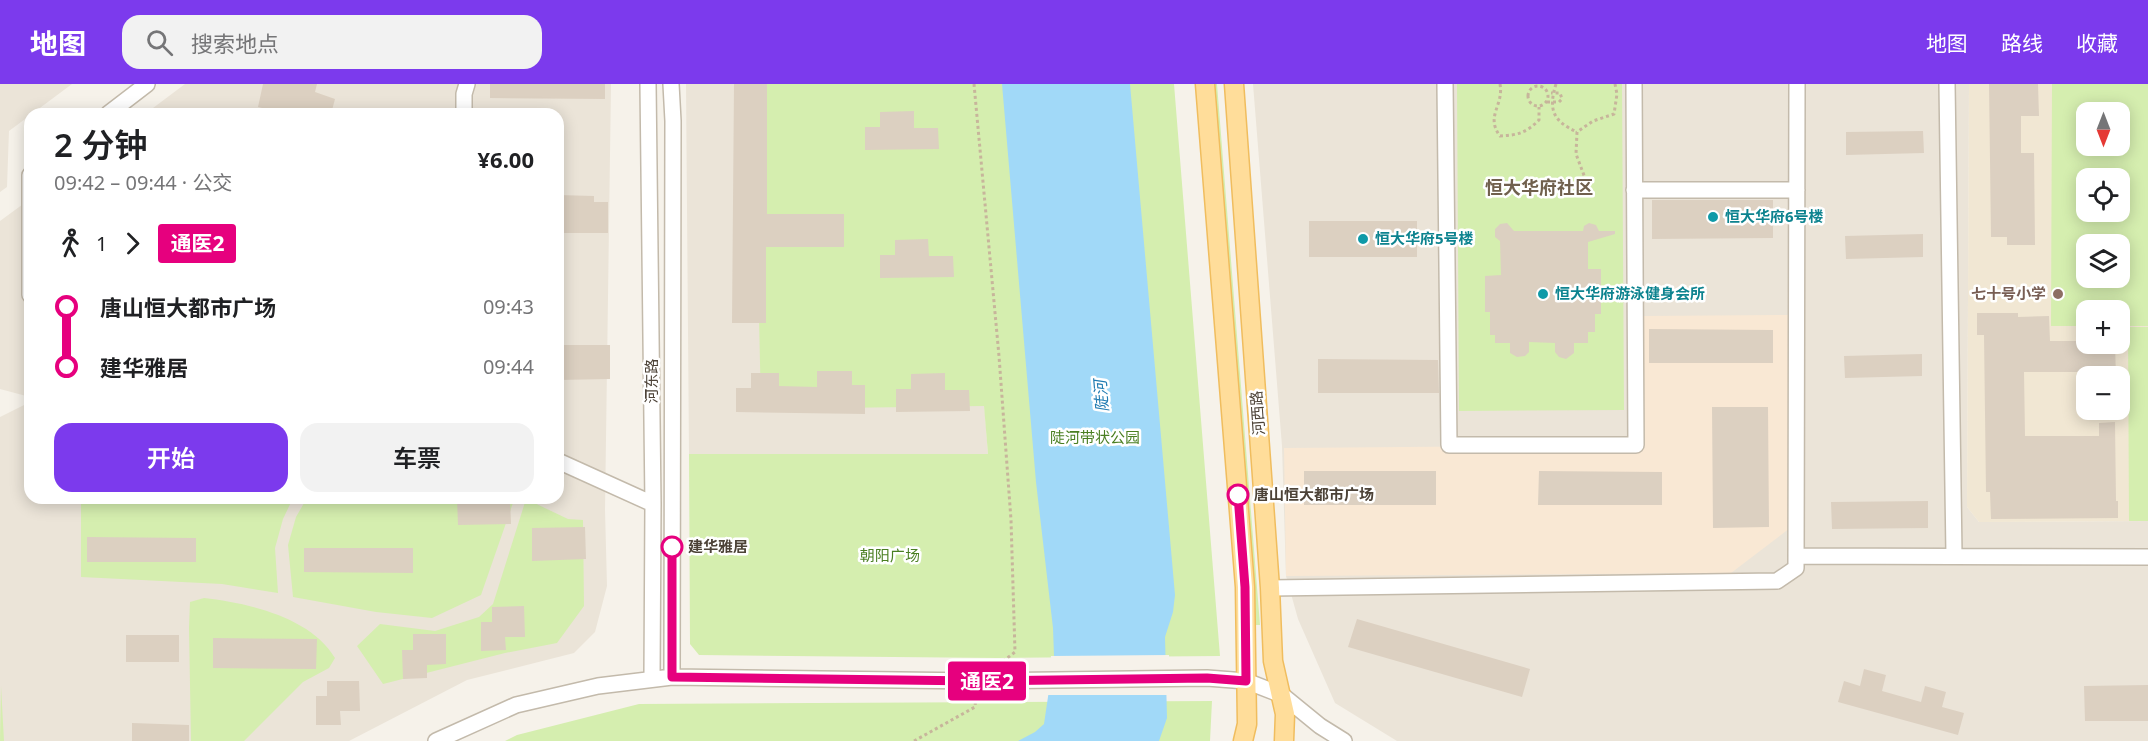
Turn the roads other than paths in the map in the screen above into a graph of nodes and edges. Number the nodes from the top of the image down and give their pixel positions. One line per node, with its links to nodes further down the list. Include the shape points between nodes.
1 (147, 84): 11 (street)
2 (467, 84): 12 (street)
3 (648, 84): 16 (street, 河东路)
4 (671, 84): 21 (street, 河东路)
5 (1205, 84): 23 (main road, 河西路, via 1245,587)
6 (1234, 84): 20 (main road, 河西路)
7 (1444, 84): 13 (street, via 1449,445 1636,445)
8 (1634, 84): 13 (street)
9 (1797, 84): 14 (street)
10 (1947, 84): 17 (street)
11 (116, 108)
12 (464, 108)
13 (1634, 190): 14 (street)
14 (1797, 190): 18 (street)
15 (564, 465): 16 (street)
16 (652, 504): 22 (street, 河东路)
17 (1954, 555): 18 (street); 19 (street)
18 (1796, 556): 20 (street, via 1796,568 1777,581)
19 (2148, 557)
20 (1270, 588): 24 (main road, 河西路, via 1273,661)
21 (672, 677): 22 (street); 23 (street)
22 (652, 678): 26 (street, via 516,705)
23 (1246, 681): 24 (street); 25 (main road, 河西路)
24 (1282, 694): 27 (main road, 河西路); 28 (street)
25 (1245, 732)
26 (436, 741)
27 (1284, 741)
28 (1344, 741)

